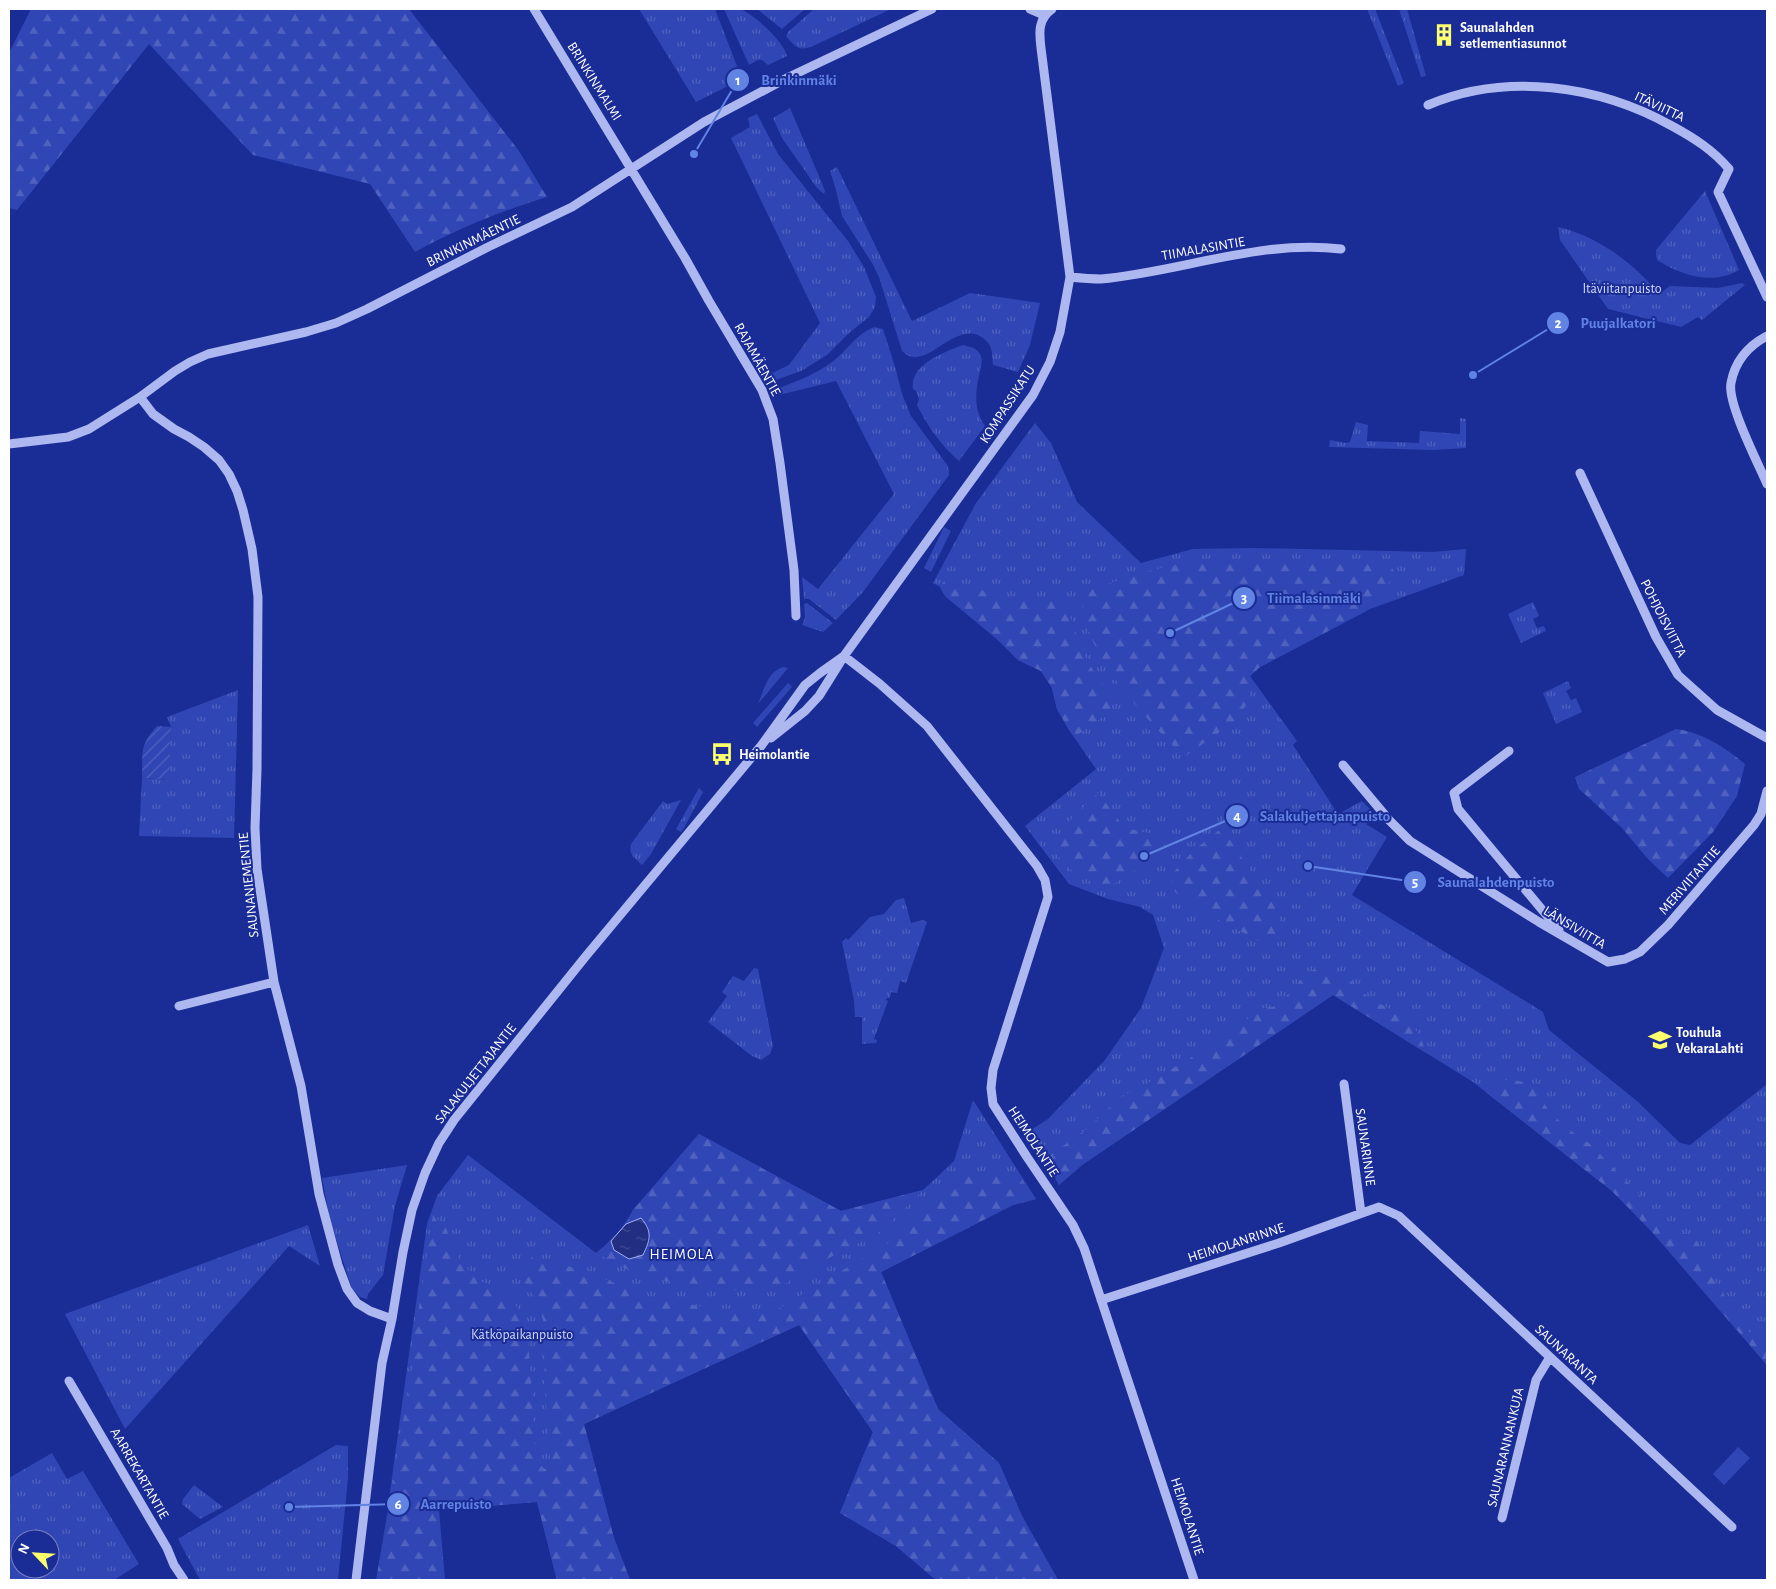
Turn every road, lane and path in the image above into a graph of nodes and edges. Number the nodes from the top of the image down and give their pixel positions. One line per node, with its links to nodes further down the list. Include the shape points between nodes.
1 (534, 9): 7 (street, BRINKINMALMI)
2 (932, 9): 7 (street, BRINKINMÄENTIE, via 704,122)
3 (1030, 9): 5 (street)
4 (1052, 9): 5 (street)
5 (1044, 15): 9 (street, KOMPASSIKATU, via 1040,48)
6 (1428, 105): 10 (street, ITÄVIITTA, via 1451,95 1492,88 1520,86 1574,90 1654,116 1698,140 1729,169 1718,192)
7 (631, 169): 12 (street, BRINKINMÄENTIE, via 572,207 367,309 306,332 208,354 175,371); 16 (street, RAJAMÄENTIE, via 762,390 773,419 794,570)
8 (1342, 249): 9 (street, TIIMALASINTIE, via 1290,248 1138,274 1099,279)
9 (1070, 277): 17 (street, KOMPASSIKATU, via 1060,332 1050,362 1033,395)
10 (1767, 297)
11 (1767, 336): 15 (street, via 1740,357 1730,384 1735,408)
12 (140, 398): 13 (street, BRINKINMÄENTIE, via 89,429 68,436); 26 (street, SAUNANIEMENTIE, via 153,414 219,460 237,491 248,529 258,597 255,828)
13 (9, 444)
14 (1580, 473): 18 (street, POHJOISVIITTA, via 1656,637 1678,675 1717,710)
15 (1767, 484)
16 (796, 616)
17 (844, 656): 19 (street, SALAKULJETTAJANTIE, via 805,685); 19 (street, SALAKULJETTAJANTIE, via 819,696); 31 (street, HEIMOLANTIE, via 926,726 1045,880 1048,897 993,1070 991,1088 994,1104 1073,1225)
18 (1767, 738)
19 (761, 746): 32 (street, SALAKULJETTAJANTIE, via 586,956 439,1142 412,1210)
20 (1509, 751): 24 (street, via 1454,794 1458,810)
21 (1343, 765): 24 (street, LÄNSIVIITTA, via 1410,841)
22 (1767, 791): 23 (street, MERIVIITANTIE)
23 (1764, 815): 25 (street, MERIVIITANTIE, via 1668,925 1640,952)
24 (1564, 936): 25 (street, LÄNSIVIITTA)
25 (1608, 962)
26 (274, 982): 27 (street); 32 (street, SAUNANIEMENTIE, via 301,1086 319,1194 338,1265 347,1289 357,1303)
27 (179, 1006)
28 (1344, 1084): 30 (street, SAUNARINNE)
29 (1379, 1207): 30 (street, HEIMOLANRINNE); 33 (street, SAUNARANTA, via 1399,1216)
30 (1361, 1213): 31 (street, HEIMOLANRINNE, via 1274,1245)
31 (1101, 1300): 39 (street, HEIMOLANTIE)
32 (392, 1319): 38 (street, SALAKULJETTAJANTIE, via 382,1363)
33 (1550, 1357): 35 (street, SAUNARANNANKUJA, via 1536,1380); 36 (street, SAUNARANTA)
34 (69, 1381): 37 (street, AARREKARTANTIE)
35 (1502, 1518)
36 (1732, 1527)
37 (184, 1580)
38 (356, 1580)
39 (1194, 1580)

